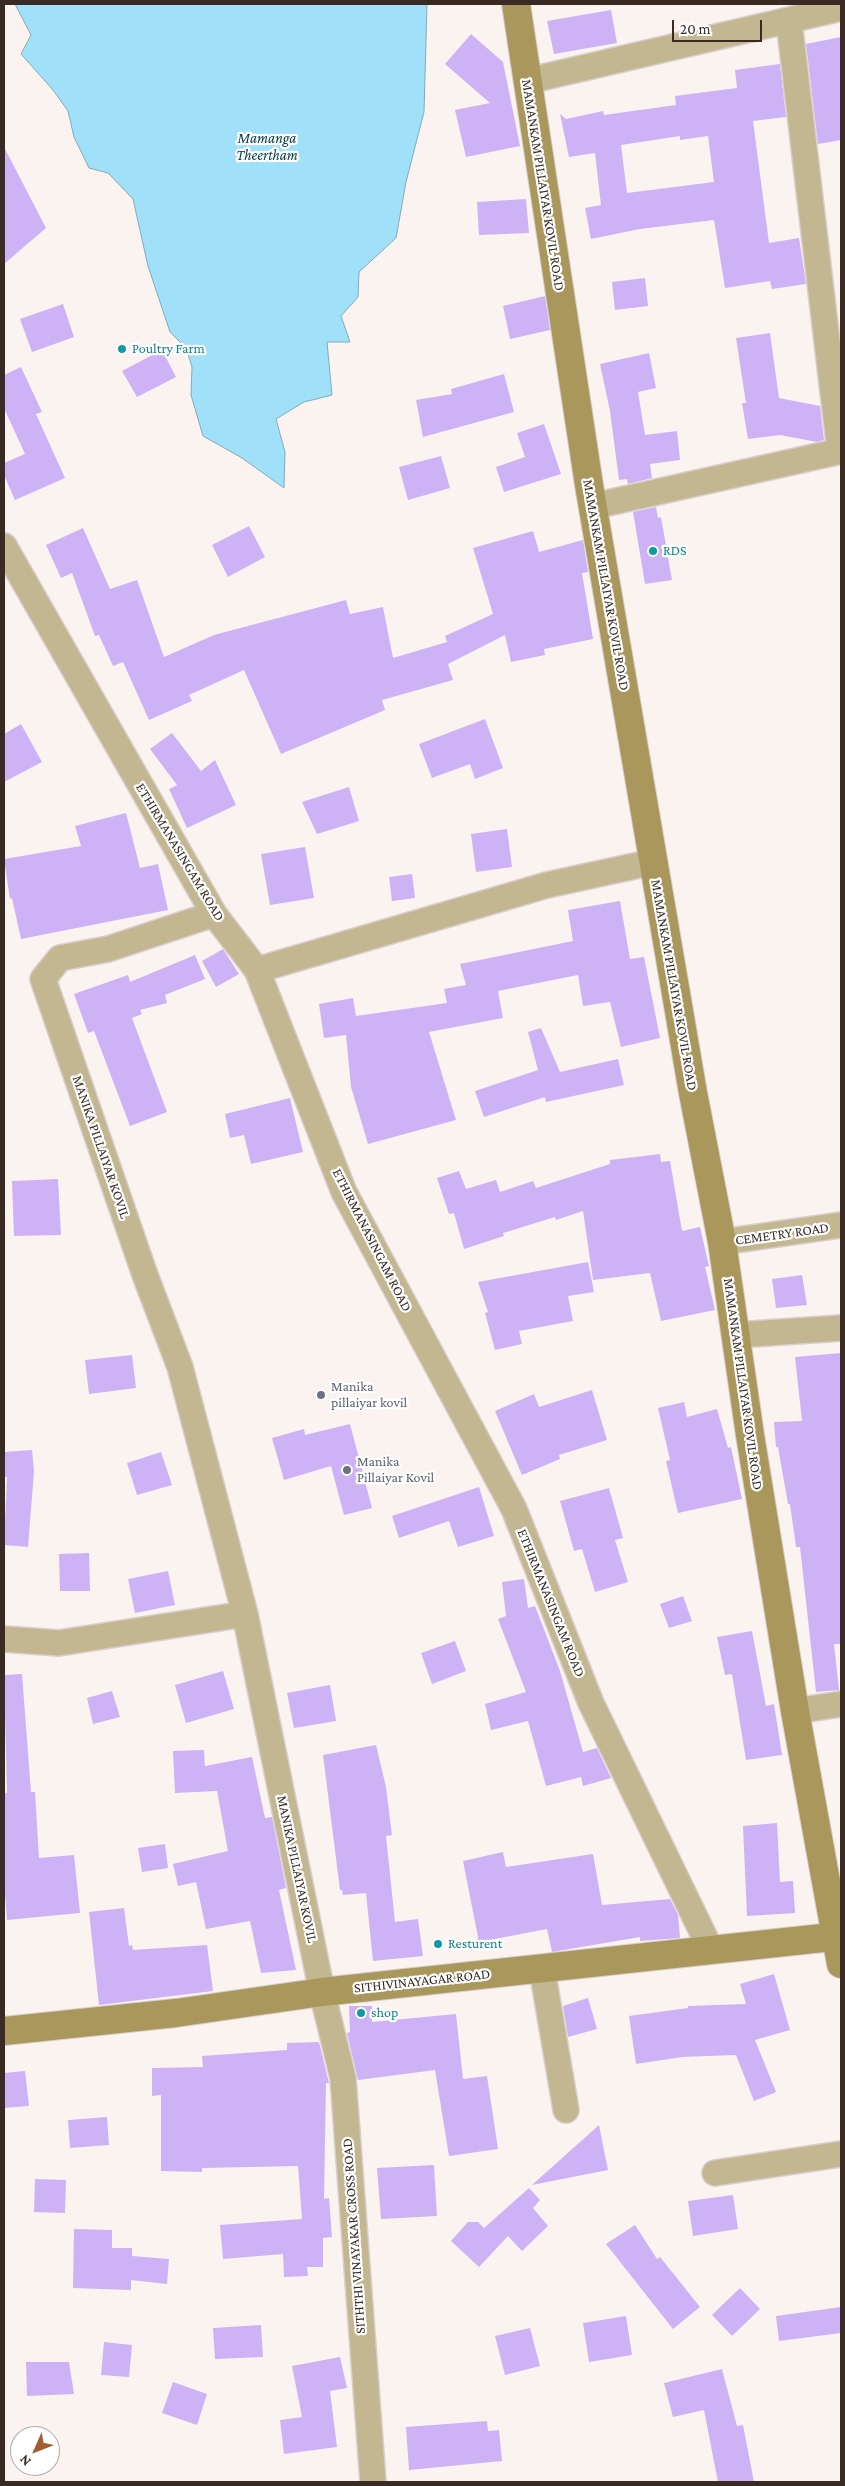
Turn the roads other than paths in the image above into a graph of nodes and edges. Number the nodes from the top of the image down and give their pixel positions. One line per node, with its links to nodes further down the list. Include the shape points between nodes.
1 (516, 4): 4 (main road, MAMANKAM PILLAIYAR KOVIL ROAD)
2 (841, 8): 3 (street)
3 (781, 16): 4 (street); 5 (street)
4 (527, 81): 6 (main road, MAMANKAM PILLAIYAR KOVIL ROAD)
5 (841, 451): 6 (street)
6 (594, 506): 8 (main road, MAMANKAM PILLAIYAR KOVIL ROAD)
7 (4, 546): 9 (street, ETHIRMANASINGAM ROAD)
8 (653, 862): 10 (street, via 547,885); 12 (main road, MAMANKAM PILLAIYAR KOVIL ROAD)
9 (214, 914): 10 (street, ETHIRMANASINGAM ROAD); 15 (street, MANIKA PILLAIYAR KOVIL, via 108,949 60,958 43,979 180,1367)
10 (257, 970): 20 (street, ETHIRMANASINGAM ROAD, via 344,1192 514,1509 591,1703)
11 (841, 1225): 12 (street, CEMETRY ROAD)
12 (722, 1242): 14 (main road, MAMANKAM PILLAIYAR KOVIL ROAD)
13 (841, 1328): 14 (street)
14 (737, 1335): 18 (main road, MAMANKAM PILLAIYAR KOVIL ROAD)
15 (245, 1614): 16 (street, via 59,1643); 23 (street, MANIKA PILLAIYAR KOVIL)
16 (4, 1639)
17 (841, 1704): 18 (street)
18 (795, 1711): 19 (main road, MAMANKAM PILLAIYAR KOVIL ROAD)
19 (839, 1936): 20 (main road, SITHIVINAYAGAR ROAD); 21 (main road, MAMANKAM PILLAIYAR KOVIL ROAD)
20 (711, 1950): 22 (main road, SITHIVINAYAGAR ROAD)
21 (841, 1964)
22 (542, 1969): 23 (main road, SITHIVINAYAGAR ROAD); 25 (street)
23 (322, 1992): 24 (main road, SITHIVINAYAGAR ROAD, via 176,2013); 28 (street, SITHTHI VINAYAKAR CROSS ROAD, via 343,2078)
24 (4, 2031)
25 (566, 2110)
26 (841, 2154): 27 (street)
27 (715, 2173)
28 (373, 2482)

